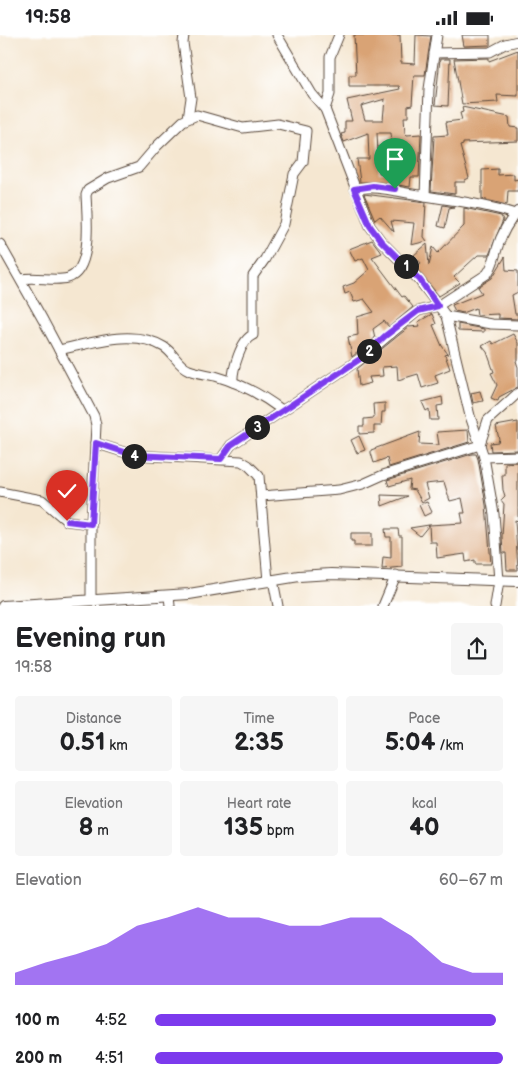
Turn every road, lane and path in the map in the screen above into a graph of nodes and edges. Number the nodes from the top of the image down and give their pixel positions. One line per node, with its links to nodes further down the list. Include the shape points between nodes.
1 (184, 35): 8 (street, via 191,99)
2 (277, 35): 7 (street)
3 (339, 35): 7 (street, via 330,57 330,94)
4 (436, 35): 6 (street)
5 (518, 41): 6 (street, via 490,52)
6 (434, 53): 10 (street, via 429,89)
7 (325, 109): 9 (street)
8 (188, 117): 13 (street, via 139,167 88,190 86,250 81,267 69,277 59,279 38,276); 18 (street, via 197,115 243,128 278,124 306,131 303,162 294,174 284,224 266,259 252,276 253,335 246,339 241,350 232,373)
9 (354, 189): 10 (street, via 373,186); 14 (street, via 370,226 420,280)
10 (425, 196): 11 (street, via 479,203)
11 (516, 213): 14 (street, via 497,248 493,267)
12 (0, 244): 13 (street)
13 (21, 279): 17 (street)
14 (438, 306): 15 (street); 20 (street, via 418,311 360,359)
15 (446, 316): 16 (street); 22 (street)
16 (518, 325)
17 (60, 350): 18 (street, via 99,341 138,339 163,347 186,369); 21 (street, via 94,416)
18 (233, 382): 20 (street)
19 (518, 393): 22 (street, via 488,420)
20 (282, 410): 25 (street, via 231,445)
21 (96, 443): 25 (street, via 133,455); 28 (street)
22 (480, 445): 24 (street); 27 (street, via 383,475 363,485)
23 (518, 456): 24 (street)
24 (484, 457): 31 (street, via 494,514)
25 (221, 459): 27 (street, via 241,461 255,470 259,476)
26 (0, 492): 28 (street, via 42,500 67,521)
27 (261, 496): 30 (street)
28 (91, 524): 34 (street)
29 (396, 575): 30 (street, via 331,574); 31 (street); 37 (street)
30 (271, 581): 33 (street); 36 (street)
31 (499, 581): 32 (street); 38 (street)
32 (518, 581)
33 (169, 601): 34 (street)
34 (98, 602): 35 (street)
35 (3, 606)
36 (278, 606)
37 (383, 606)
38 (495, 606)

